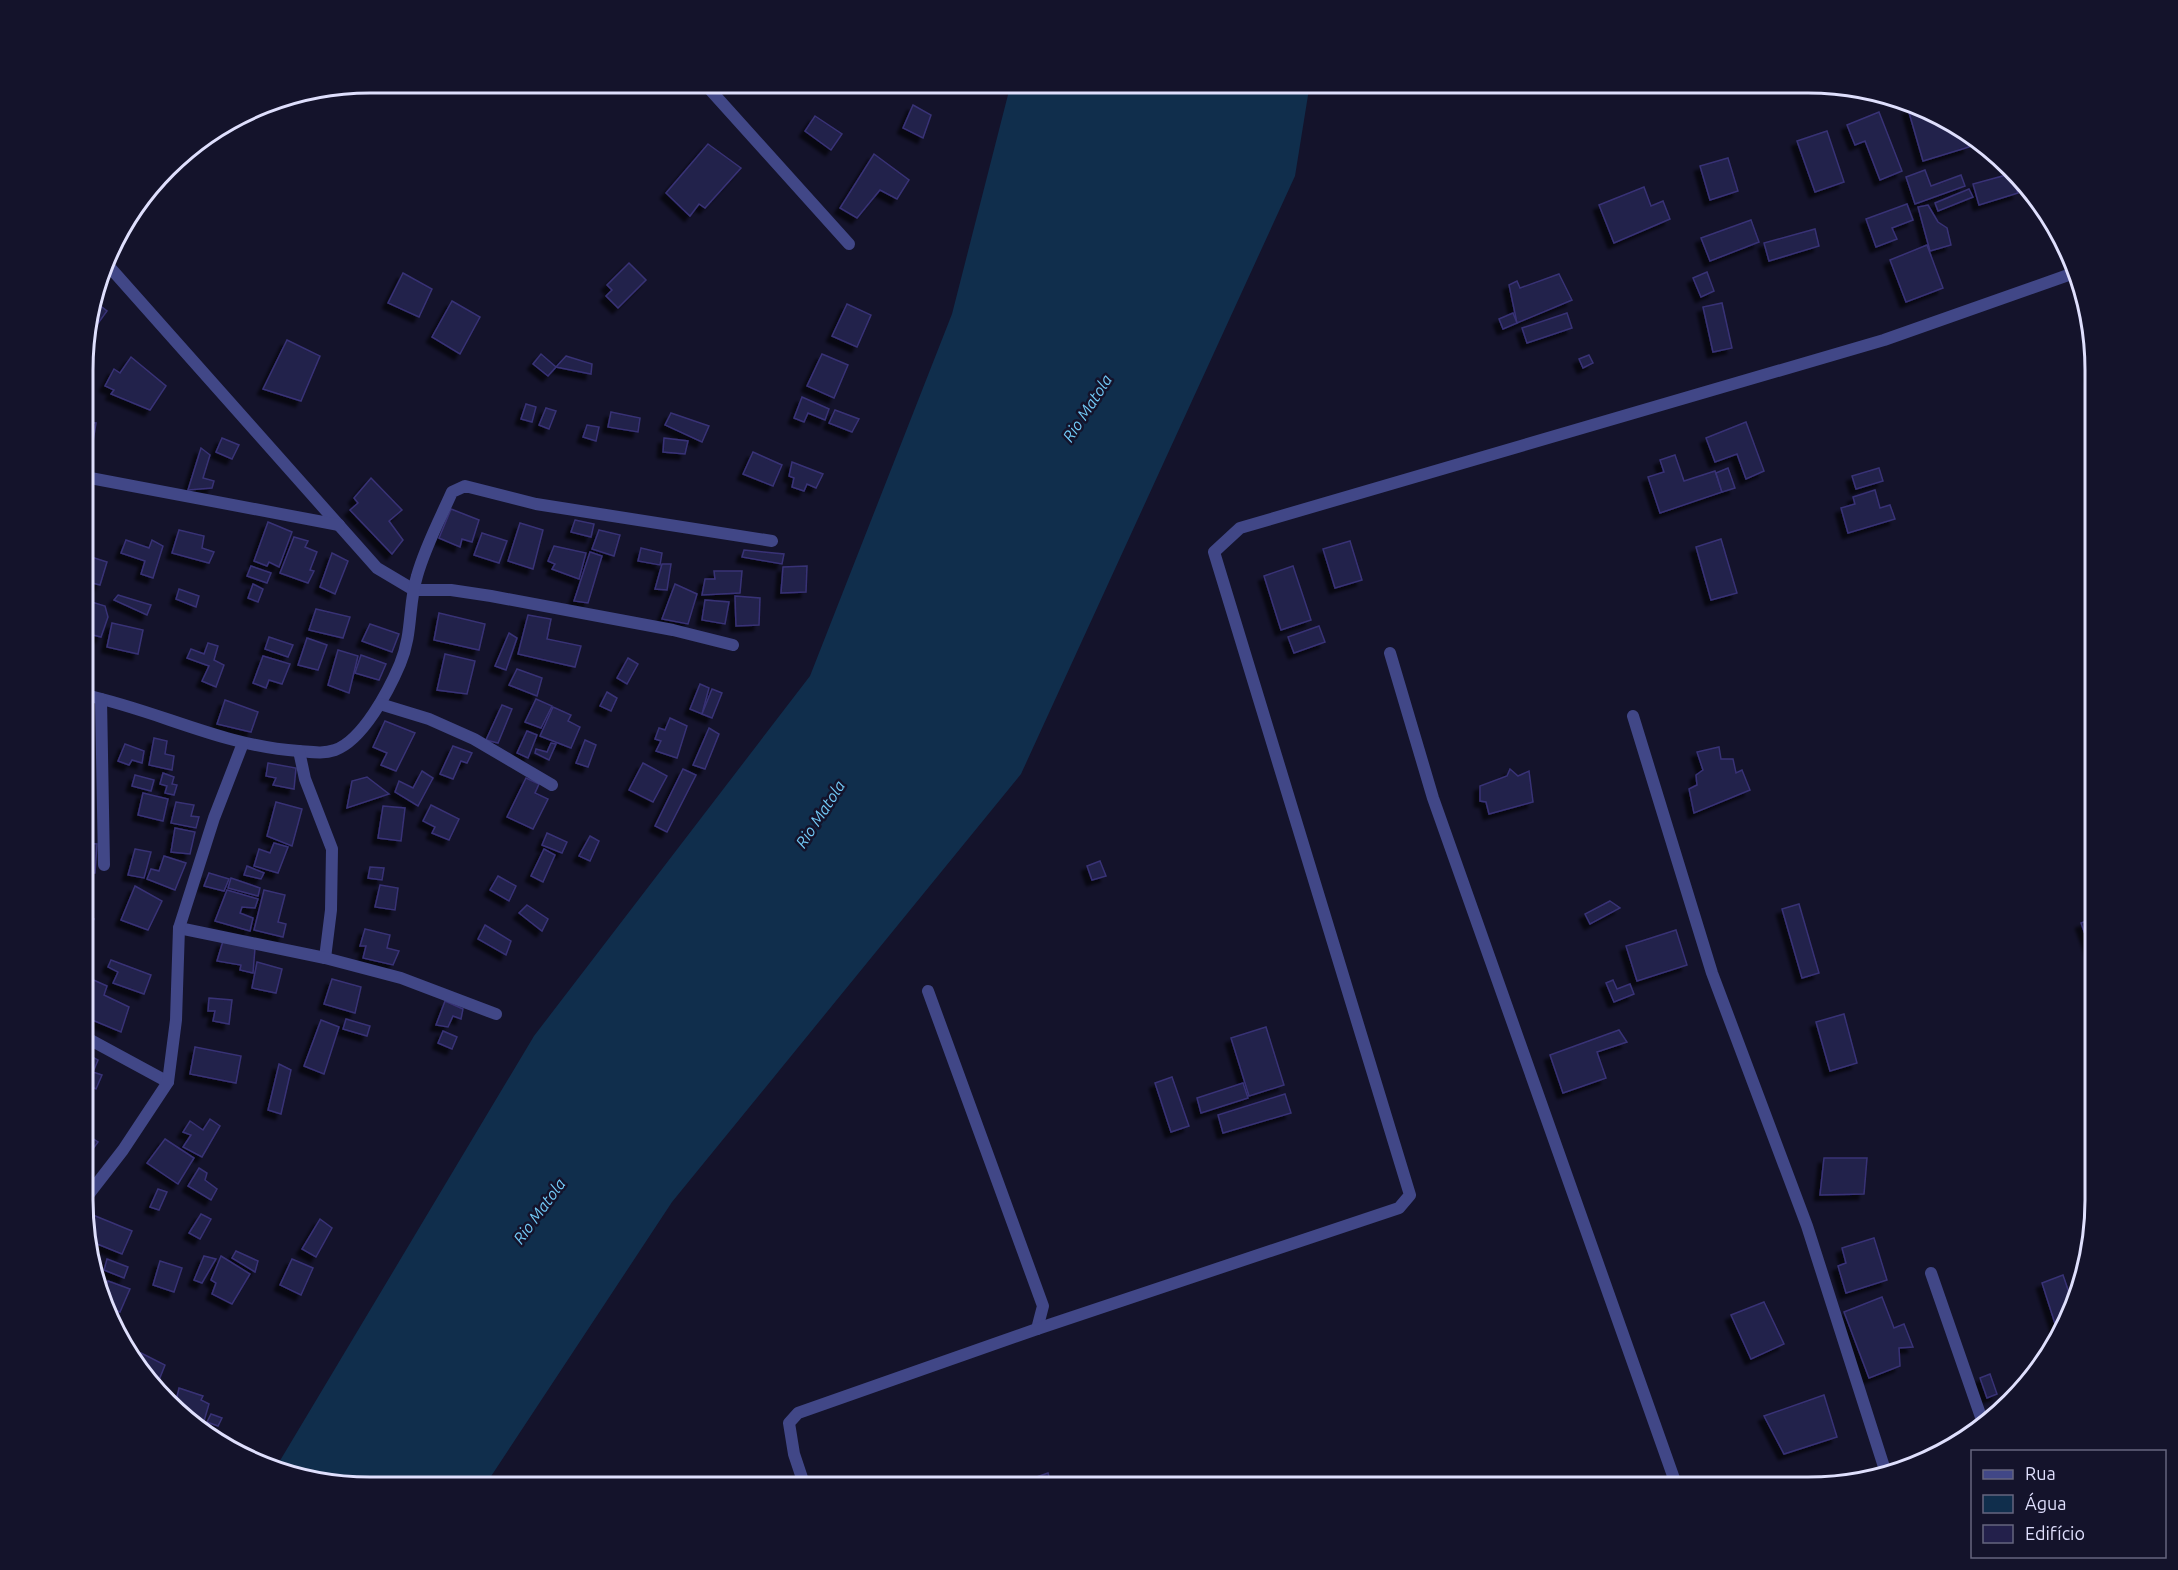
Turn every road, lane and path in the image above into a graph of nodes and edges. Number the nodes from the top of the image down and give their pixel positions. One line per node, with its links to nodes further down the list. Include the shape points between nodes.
1 (713, 93): 2 (street)
2 (849, 244)
3 (112, 270): 6 (street)
4 (2068, 275): 27 (street, via 1884,340 1240,528 1214,552 1410,1196 1400,1208)
5 (93, 479): 6 (street)
6 (339, 525): 8 (street, via 377,568)
7 (772, 541): 8 (street, via 536,504 465,486 452,492)
8 (414, 590): 9 (street, via 491,596); 13 (street, via 411,628 400,664)
9 (733, 645)
10 (1390, 653): 31 (street, via 1433,798)
11 (93, 697): 12 (street)
12 (101, 699): 15 (street); 18 (street)
13 (380, 704): 16 (street, via 347,744 322,752); 17 (street, via 474,738)
14 (1633, 716): 29 (street, via 1712,973 1808,1226)
15 (243, 743): 16 (street); 19 (street)
16 (299, 751): 20 (street, via 305,779 332,849)
17 (552, 785)
18 (104, 865)
19 (179, 928): 20 (street); 24 (street, via 176,1020)
20 (325, 958): 22 (street, via 400,978)
21 (928, 991): 27 (street, via 1043,1306)
22 (496, 1014)
23 (93, 1041): 24 (street)
24 (168, 1082): 25 (street)
25 (93, 1188)
26 (1931, 1273): 28 (street)
27 (1037, 1329): 30 (street, via 798,1413 789,1423)
28 (1981, 1417)
29 (1884, 1467)
30 (802, 1477)
31 (1673, 1477)

